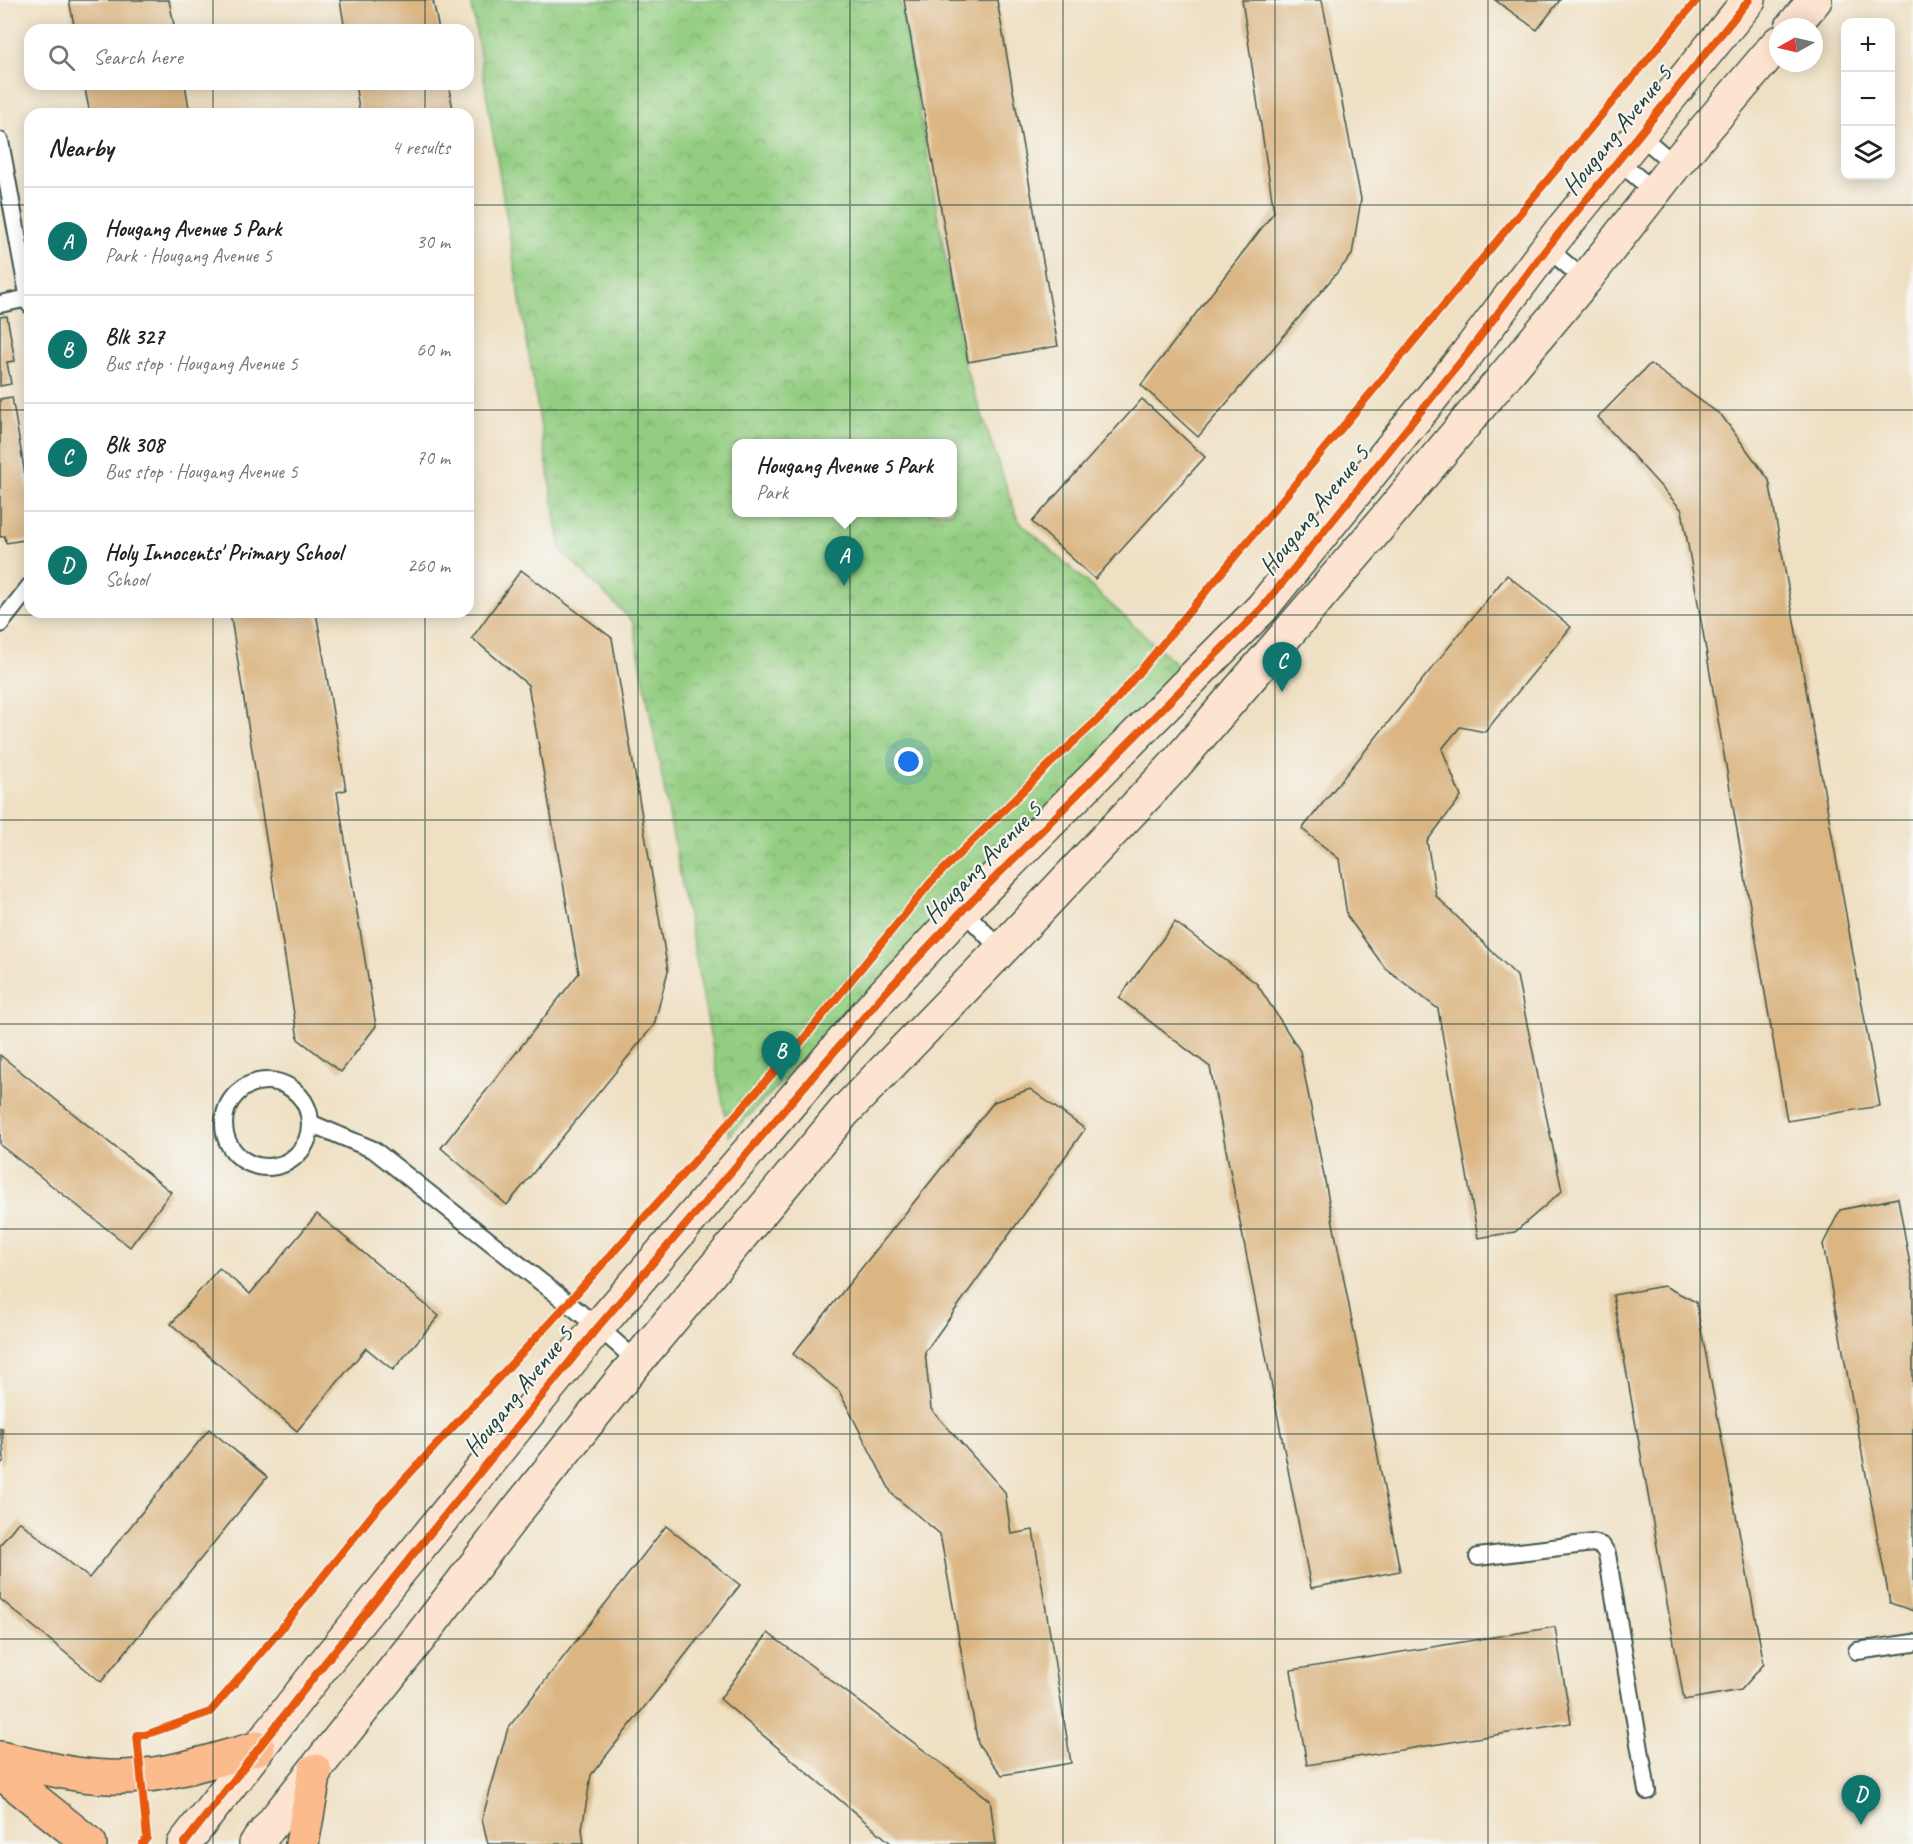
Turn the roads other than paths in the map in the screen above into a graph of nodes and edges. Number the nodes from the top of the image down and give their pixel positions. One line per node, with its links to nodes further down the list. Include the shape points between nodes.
1 (1749, 0): 5 (street, Hougang Avenue 5)
2 (1815, 0): 3 (street)
3 (1800, 18)
4 (1769, 54): 8 (street)
5 (1640, 135): 7 (street, Hougang Avenue 5); 8 (lane)
6 (0, 141): 11 (lane)
7 (1618, 161): 9 (lane); 10 (street, Hougang Avenue 5)
8 (1675, 165): 9 (street)
9 (1654, 191): 12 (street)
10 (1547, 248): 12 (lane); 17 (street, Hougang Avenue 5, via 1467,354 1262,608)
11 (24, 273)
12 (1585, 280): 18 (street, via 1174,766)
13 (24, 302): 14 (lane)
14 (0, 304)
15 (24, 594): 16 (lane)
16 (0, 624)
17 (963, 910): 18 (lane); 20 (street, Hougang Avenue 5, via 882,996)
18 (1001, 950): 21 (street, via 844,1112)
19 (310, 1123): 19 (lane, via 308,1138 291,1160 264,1168 238,1157 224,1133 223,1119 227,1104 236,1093 261,1080 290,1086 308,1109); 20 (lane, via 374,1150)
20 (598, 1327): 21 (lane); 25 (street, Hougang Avenue 5)
21 (637, 1361): 27 (street)
22 (1478, 1557): 29 (lane, via 1576,1544 1602,1546 1607,1554)
23 (1913, 1643): 24 (lane)
24 (1857, 1651)
25 (258, 1748): 26 (main road, via 186,1767 111,1778 74,1775); 31 (street, Hougang Avenue 5)
26 (0, 1758)
27 (315, 1771): 32 (street); 33 (main road)
28 (0, 1772): 30 (main road)
29 (1647, 1791)
30 (90, 1844)
31 (184, 1844)
32 (256, 1844)
33 (302, 1844)

